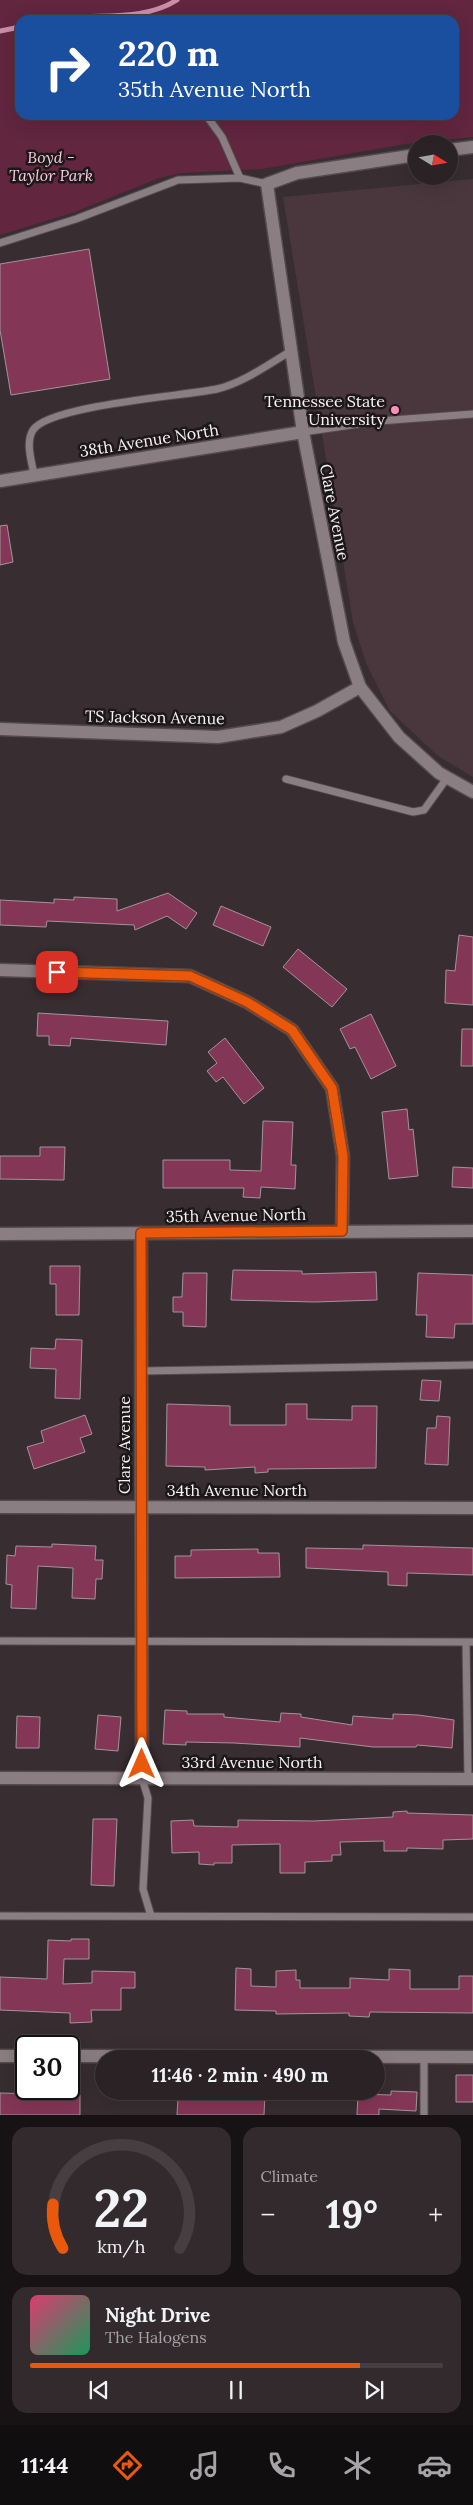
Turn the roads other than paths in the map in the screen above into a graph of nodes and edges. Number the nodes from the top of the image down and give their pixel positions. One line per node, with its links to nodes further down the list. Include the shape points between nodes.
1 (210, 120): 5 (lane, via 222,137)
2 (473, 147): 3 (street)
3 (458, 149)
4 (408, 156): 6 (street, via 297,173)
5 (240, 178): 6 (lane); 7 (lane, via 178,180 76,219)
6 (267, 184): 8 (street, Clare Avenue)
7 (0, 243)
8 (291, 350): 10 (street, Clare Avenue); 11 (lane, via 249,376 218,388 143,398 58,416 33,430 29,447)
9 (473, 414): 10 (lane, via 379,421)
10 (303, 432): 11 (street, 38th Avenue North); 13 (street, Clare Avenue, via 338,616)
11 (34, 475): 12 (street, 38th Avenue North)
12 (0, 481)
13 (360, 686): 14 (street, TS Jackson Avenue, via 281,727 218,737); 15 (street, Clare Avenue, via 411,750)
14 (0, 729)
15 (447, 778): 16 (lane, via 424,810 413,812); 17 (street, Clare Avenue)
16 (286, 779)
17 (473, 792)
18 (0, 970): 19 (street, via 190,976 247,1002 292,1030 332,1088 343,1156)
19 (342, 1231): 20 (street, 35th Avenue North); 21 (street, 35th Avenue North)
20 (473, 1231)
21 (141, 1233): 22 (street, 35th Avenue North); 24 (street, Clare Avenue)
22 (0, 1234)
23 (473, 1365): 24 (lane)
24 (141, 1371): 25 (street, Clare Avenue)
25 (140, 1506): 26 (street, 34th Avenue North); 27 (street, 34th Avenue North); 29 (street, Clare Avenue)
26 (0, 1507)
27 (473, 1508)
28 (0, 1642): 29 (lane)
29 (143, 1642): 30 (lane); 31 (street, Clare Avenue)
30 (470, 1642): 33 (lane)
31 (142, 1777): 32 (street, 33rd Avenue North); 33 (street, 33rd Avenue North); 35 (lane, via 148,1798 143,1889)
32 (0, 1778)
33 (470, 1779)
34 (0, 1916): 35 (lane)
35 (152, 1916): 36 (lane)
36 (473, 1917)
37 (0, 2056): 38 (street)
38 (15, 2056)
39 (80, 2056): 41 (street)
40 (473, 2057): 41 (street)
41 (424, 2058): 42 (lane)
42 (424, 2115)

